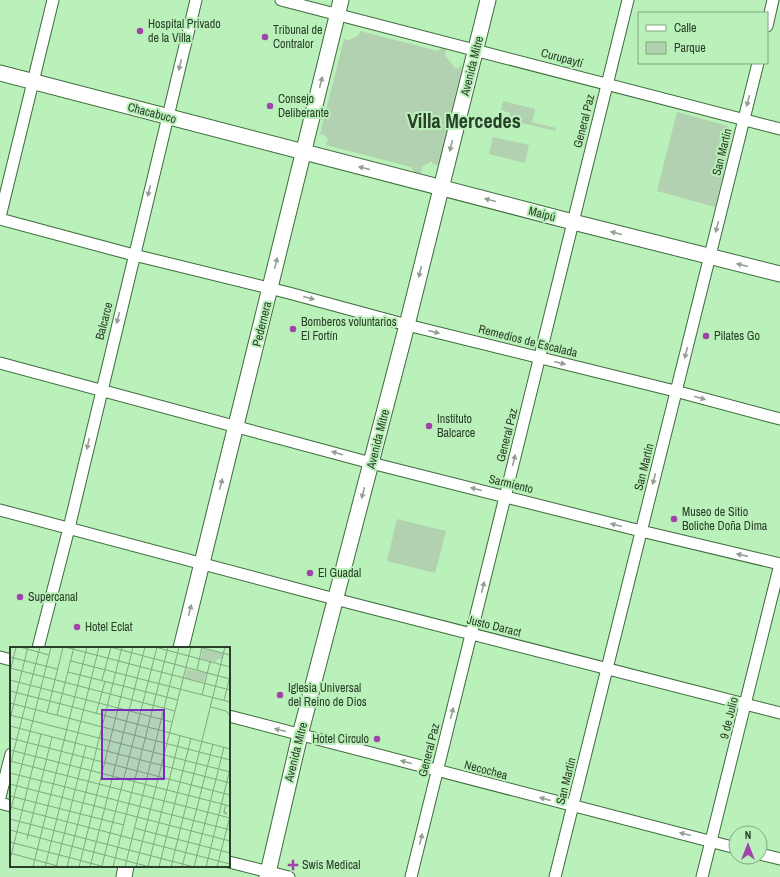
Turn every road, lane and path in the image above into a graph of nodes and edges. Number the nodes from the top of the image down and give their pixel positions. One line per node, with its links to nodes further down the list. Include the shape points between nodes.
1 (53, 0): 13 (street)
2 (196, 0): 15 (street, Balcarce, one-way to 15)
3 (281, 0): 8 (street, Curupaytí)
4 (341, 0): 8 (street, Pedernera)
5 (488, 0): 10 (street, Avenida Mitre)
6 (628, 0): 14 (street, General Paz)
7 (774, 0): 9 (street)
8 (338, 15): 10 (street, Curupaytí); 18 (street, Pedernera, one-way to 8)
9 (768, 22)
10 (476, 49): 14 (street, Curupaytí); 19 (street, Avenida Mitre, one-way to 19)
11 (758, 64): 16 (street, San Martín, one-way to 16)
12 (0, 73): 13 (street, Chacabuco)
13 (32, 82): 15 (street, Chacabuco); 20 (street)
14 (607, 83): 16 (street, Curupaytí); 21 (street, General Paz)
15 (167, 117): 18 (street, Chacabuco); 22 (street, Balcarce, one-way to 22)
16 (744, 120): 17 (street, Curupaytí); 23 (street, San Martín, one-way to 23)
17 (780, 129)
18 (304, 152): 19 (street, Maipú, one-way to 18); 25 (street, Pedernera, one-way to 18)
19 (441, 187): 21 (street, Maipú, one-way to 19); 26 (street, Avenida Mitre, one-way to 26)
20 (0, 218): 22 (street, Remedios de Escalada)
21 (573, 222): 23 (street, Maipú, one-way to 21); 27 (street, General Paz)
22 (134, 255): 25 (street, Remedios de Escalada); 29 (street, Balcarce, one-way to 29)
23 (710, 257): 24 (street, Maipú, one-way to 23); 30 (street, San Martín, one-way to 30)
24 (780, 274)
25 (271, 288): 26 (street, Remedios de Escalada, one-way to 26); 32 (street, Pedernera)
26 (407, 325): 27 (street, Remedios de Escalada, one-way to 27); 33 (street, Avenida Mitre)
27 (539, 358): 30 (street, Remedios de Escalada, one-way to 30); 34 (street, General Paz, one-way to 27)
28 (0, 363): 29 (street, Sarmiento)
29 (101, 390): 32 (street, Sarmiento); 36 (street, Balcarce, one-way to 36)
30 (676, 391): 31 (street, Remedios de Escalada, one-way to 31); 37 (street, San Martín, one-way to 37)
31 (780, 419)
32 (236, 425): 33 (street, Sarmiento, one-way to 32); 38 (street, Pedernera, one-way to 32)
33 (371, 463): 34 (street, Sarmiento, one-way to 33); 40 (street, Avenida Mitre, one-way to 40)
34 (505, 496): 37 (street, Sarmiento, one-way to 34); 41 (street, General Paz, one-way to 34)
35 (0, 510): 36 (street, Justo Daract)
36 (69, 528): 38 (street, Justo Daract); 42 (street, Balcarce)
37 (641, 531): 39 (street, Sarmiento, one-way to 37); 46 (street, San Martín)
38 (202, 564): 40 (street, Justo Daract); 43 (street, Pedernera, one-way to 38)
39 (780, 564): 47 (street, 9 de Julio)
40 (335, 599): 41 (street, Justo Daract); 50 (street, Avenida Mitre)
41 (471, 634): 46 (street, Justo Daract); 52 (street, General Paz, one-way to 41)
42 (38, 647)
43 (181, 647)
44 (0, 657): 45 (street)
45 (10, 660)
46 (607, 669): 47 (street, Justo Daract); 56 (street, San Martín)
47 (746, 704): 48 (street, Justo Daract); 57 (street, 9 de Julio)
48 (780, 713)
49 (230, 716): 50 (street, Necochea, one-way to 49)
50 (300, 735): 52 (street, Necochea, one-way to 50); 63 (street, Avenida Mitre)
51 (10, 758): 53 (street)
52 (438, 771): 56 (street, Necochea, one-way to 52); 66 (street, General Paz, one-way to 52)
53 (0, 797)
54 (0, 803): 55 (street)
55 (10, 806)
56 (573, 806): 57 (street, Necochea, one-way to 56); 67 (street, San Martín)
57 (711, 841): 58 (street, Necochea); 68 (street, 9 de Julio)
58 (728, 846)
59 (768, 856): 60 (street)
60 (780, 859)
61 (230, 862): 63 (street)
62 (126, 867): 64 (street)
63 (267, 874): 65 (street)
64 (124, 877)
65 (289, 877)
66 (411, 877)
67 (555, 877)
68 (702, 877)

